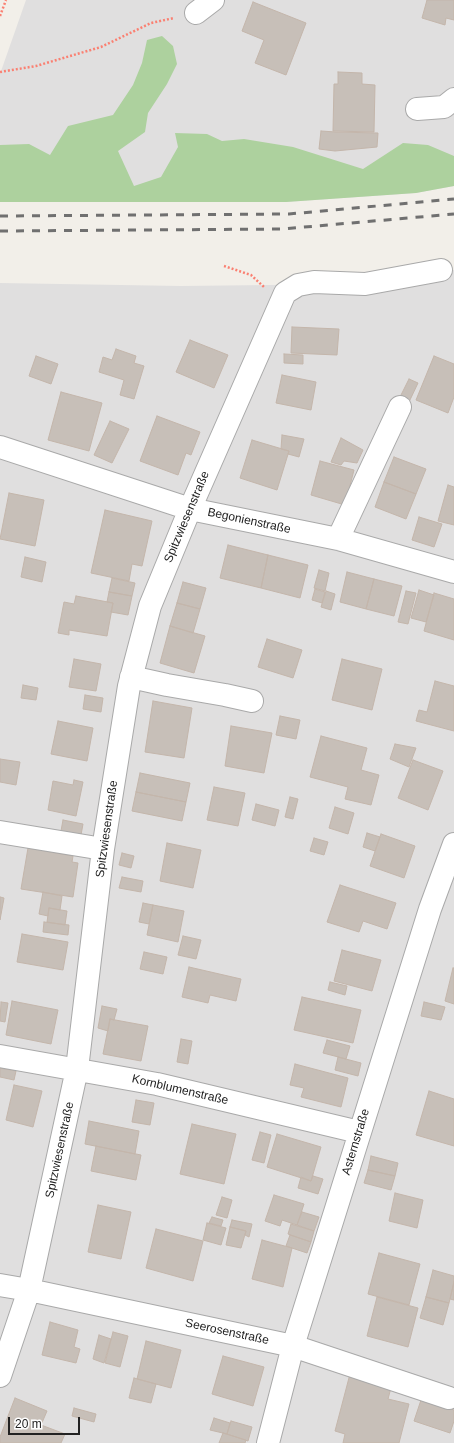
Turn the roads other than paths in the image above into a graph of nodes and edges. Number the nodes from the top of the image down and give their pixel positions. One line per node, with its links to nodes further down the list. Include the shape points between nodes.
1 (213, 0): 2 (street)
2 (196, 13)
3 (454, 99): 4 (street, via 444,108)
4 (417, 109)
5 (441, 270): 8 (street, Spitzwiesenstraße, via 365,284 314,282 298,285 284,293)
6 (400, 407): 9 (street)
7 (0, 447): 8 (street, Begonienstraße)
8 (190, 509): 9 (street, Begonienstraße); 11 (street, Spitzwiesenstraße, via 150,606)
9 (338, 540): 10 (street, Begonienstraße)
10 (454, 572)
11 (131, 677): 12 (street); 15 (street, Spitzwiesenstraße)
12 (252, 701)
13 (0, 832): 15 (street)
14 (454, 844): 18 (street, Asternstraße, via 430,909)
15 (103, 849): 17 (street, Spitzwiesenstraße)
16 (0, 1056): 17 (street, Kornblumenstraße)
17 (78, 1070): 18 (street, Kornblumenstraße, via 157,1084); 20 (street, Spitzwiesenstraße)
18 (359, 1132): 21 (street, Asternstraße)
19 (0, 1285): 20 (street, Seerosenstraße)
20 (29, 1290): 21 (street, Seerosenstraße); 22 (street, Spitzwiesenstraße)
21 (292, 1346): 23 (street, Seerosenstraße); 24 (street, Asternstraße)
22 (0, 1376)
23 (450, 1398)
24 (268, 1443)

